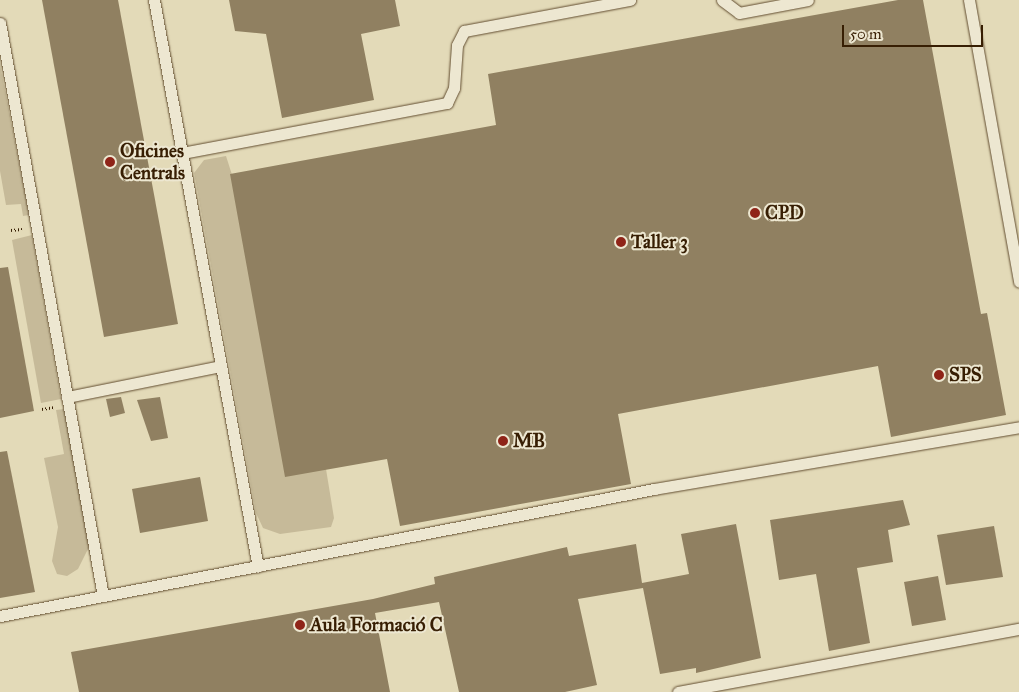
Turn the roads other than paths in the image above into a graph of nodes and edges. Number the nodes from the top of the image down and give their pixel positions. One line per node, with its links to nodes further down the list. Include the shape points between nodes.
1 (154, 0): 7 (lane)
2 (630, 0): 7 (lane, via 464,31 456,45 454,88 447,103)
3 (722, 0): 4 (lane, via 739,13)
4 (808, 0)
5 (970, 0): 8 (lane)
6 (0, 24): 10 (lane)
7 (182, 153): 9 (lane)
8 (1019, 282)
9 (221, 366): 10 (lane); 12 (lane)
10 (67, 397): 13 (lane)
11 (1019, 427): 12 (lane, via 654,489)
12 (258, 568): 13 (lane)
13 (103, 596): 14 (lane)
14 (0, 616)
15 (1019, 629): 16 (lane)
16 (678, 692)

